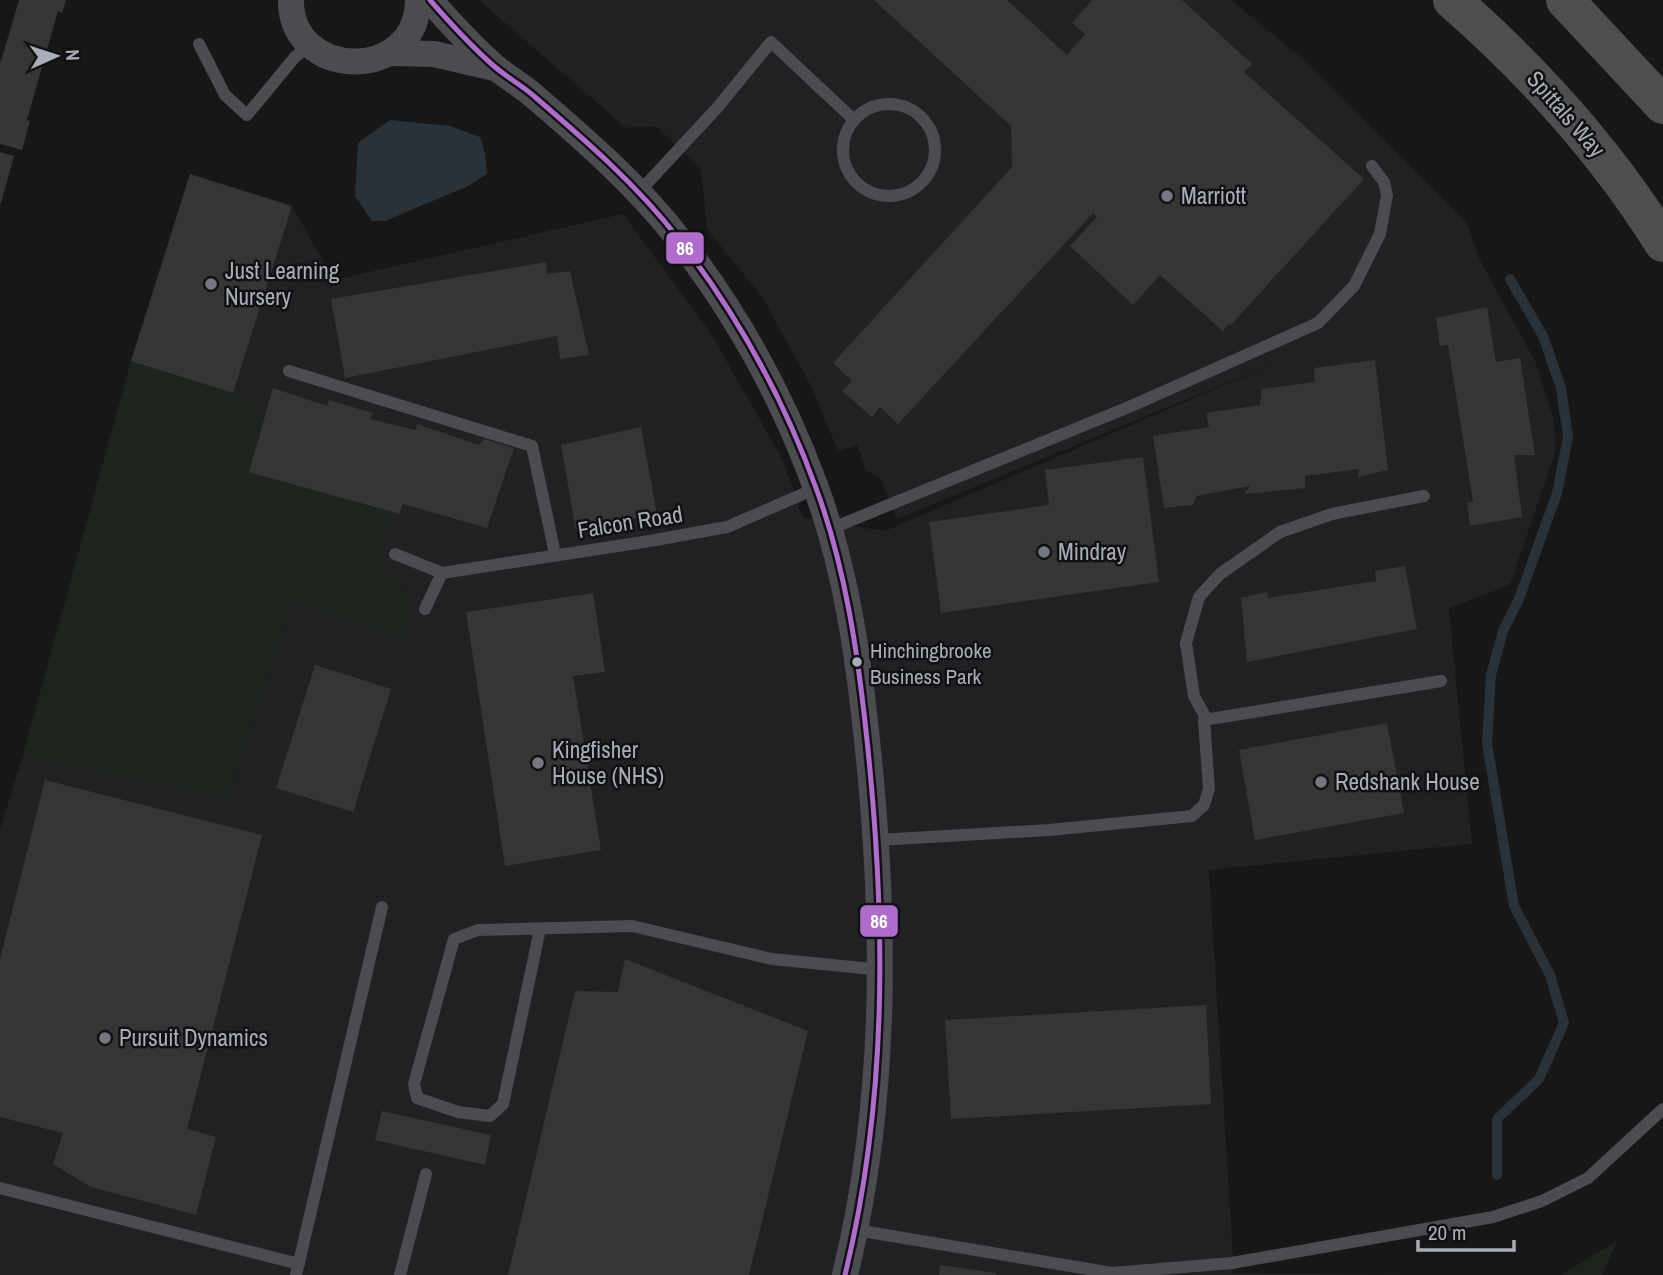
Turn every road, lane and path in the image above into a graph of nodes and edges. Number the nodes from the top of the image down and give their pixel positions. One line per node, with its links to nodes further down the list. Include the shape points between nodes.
1 (291, 0): 7 (street, via 299,30)
2 (418, 0): 8 (street, via 411,31)
3 (430, 0): 9 (street)
4 (1452, 0): 14 (highway, Spittals Way, via 1514,54 1577,125)
5 (1565, 0): 10 (highway)
6 (199, 44): 7 (lane, via 225,95 247,115)
7 (310, 45): 8 (street, via 351,63)
8 (389, 53): 9 (street, via 434,54)
9 (497, 68): 13 (street, via 532,93)
10 (1663, 105)
11 (853, 119): 11 (lane, via 866,108 887,103 906,106 925,119 935,140 935,162 924,182 895,197 865,191 848,173 842,152); 13 (lane, via 771,42)
12 (1372, 166): 18 (lane, via 1387,195 1380,234 1354,286 1318,323 1129,407)
13 (639, 192): 16 (street, via 693,260 771,379)
14 (1663, 243)
15 (289, 371): 20 (lane, via 532,446)
16 (817, 488): 18 (street); 20 (lane, Falcon Road, via 727,527)
17 (1424, 496): 24 (lane, via 1332,514 1280,532 1220,574 1199,597 1186,643 1194,696)
18 (830, 529): 25 (street, via 859,669)
19 (395, 554): 21 (lane)
20 (555, 554): 21 (lane, Falcon Road)
21 (442, 573): 22 (lane)
22 (425, 609)
23 (1441, 681): 24 (lane)
24 (1208, 720): 25 (lane, via 1204,720 1209,789 1204,806 1192,816)
25 (878, 840): 28 (street)
26 (382, 907): 33 (lane)
27 (540, 929): 27 (lane, via 478,930 454,939 414,1083 417,1098 458,1112 490,1116 503,1104); 28 (lane, via 632,926 772,959)
28 (882, 970): 32 (street, via 875,1082)
29 (1663, 1109): 32 (lane, via 1588,1178 1542,1201 1493,1217 1232,1263 1112,1273)
30 (426, 1174): 34 (lane)
31 (0, 1188): 33 (lane)
32 (856, 1230): 35 (street)
33 (298, 1269)
34 (400, 1275)
35 (845, 1275)

